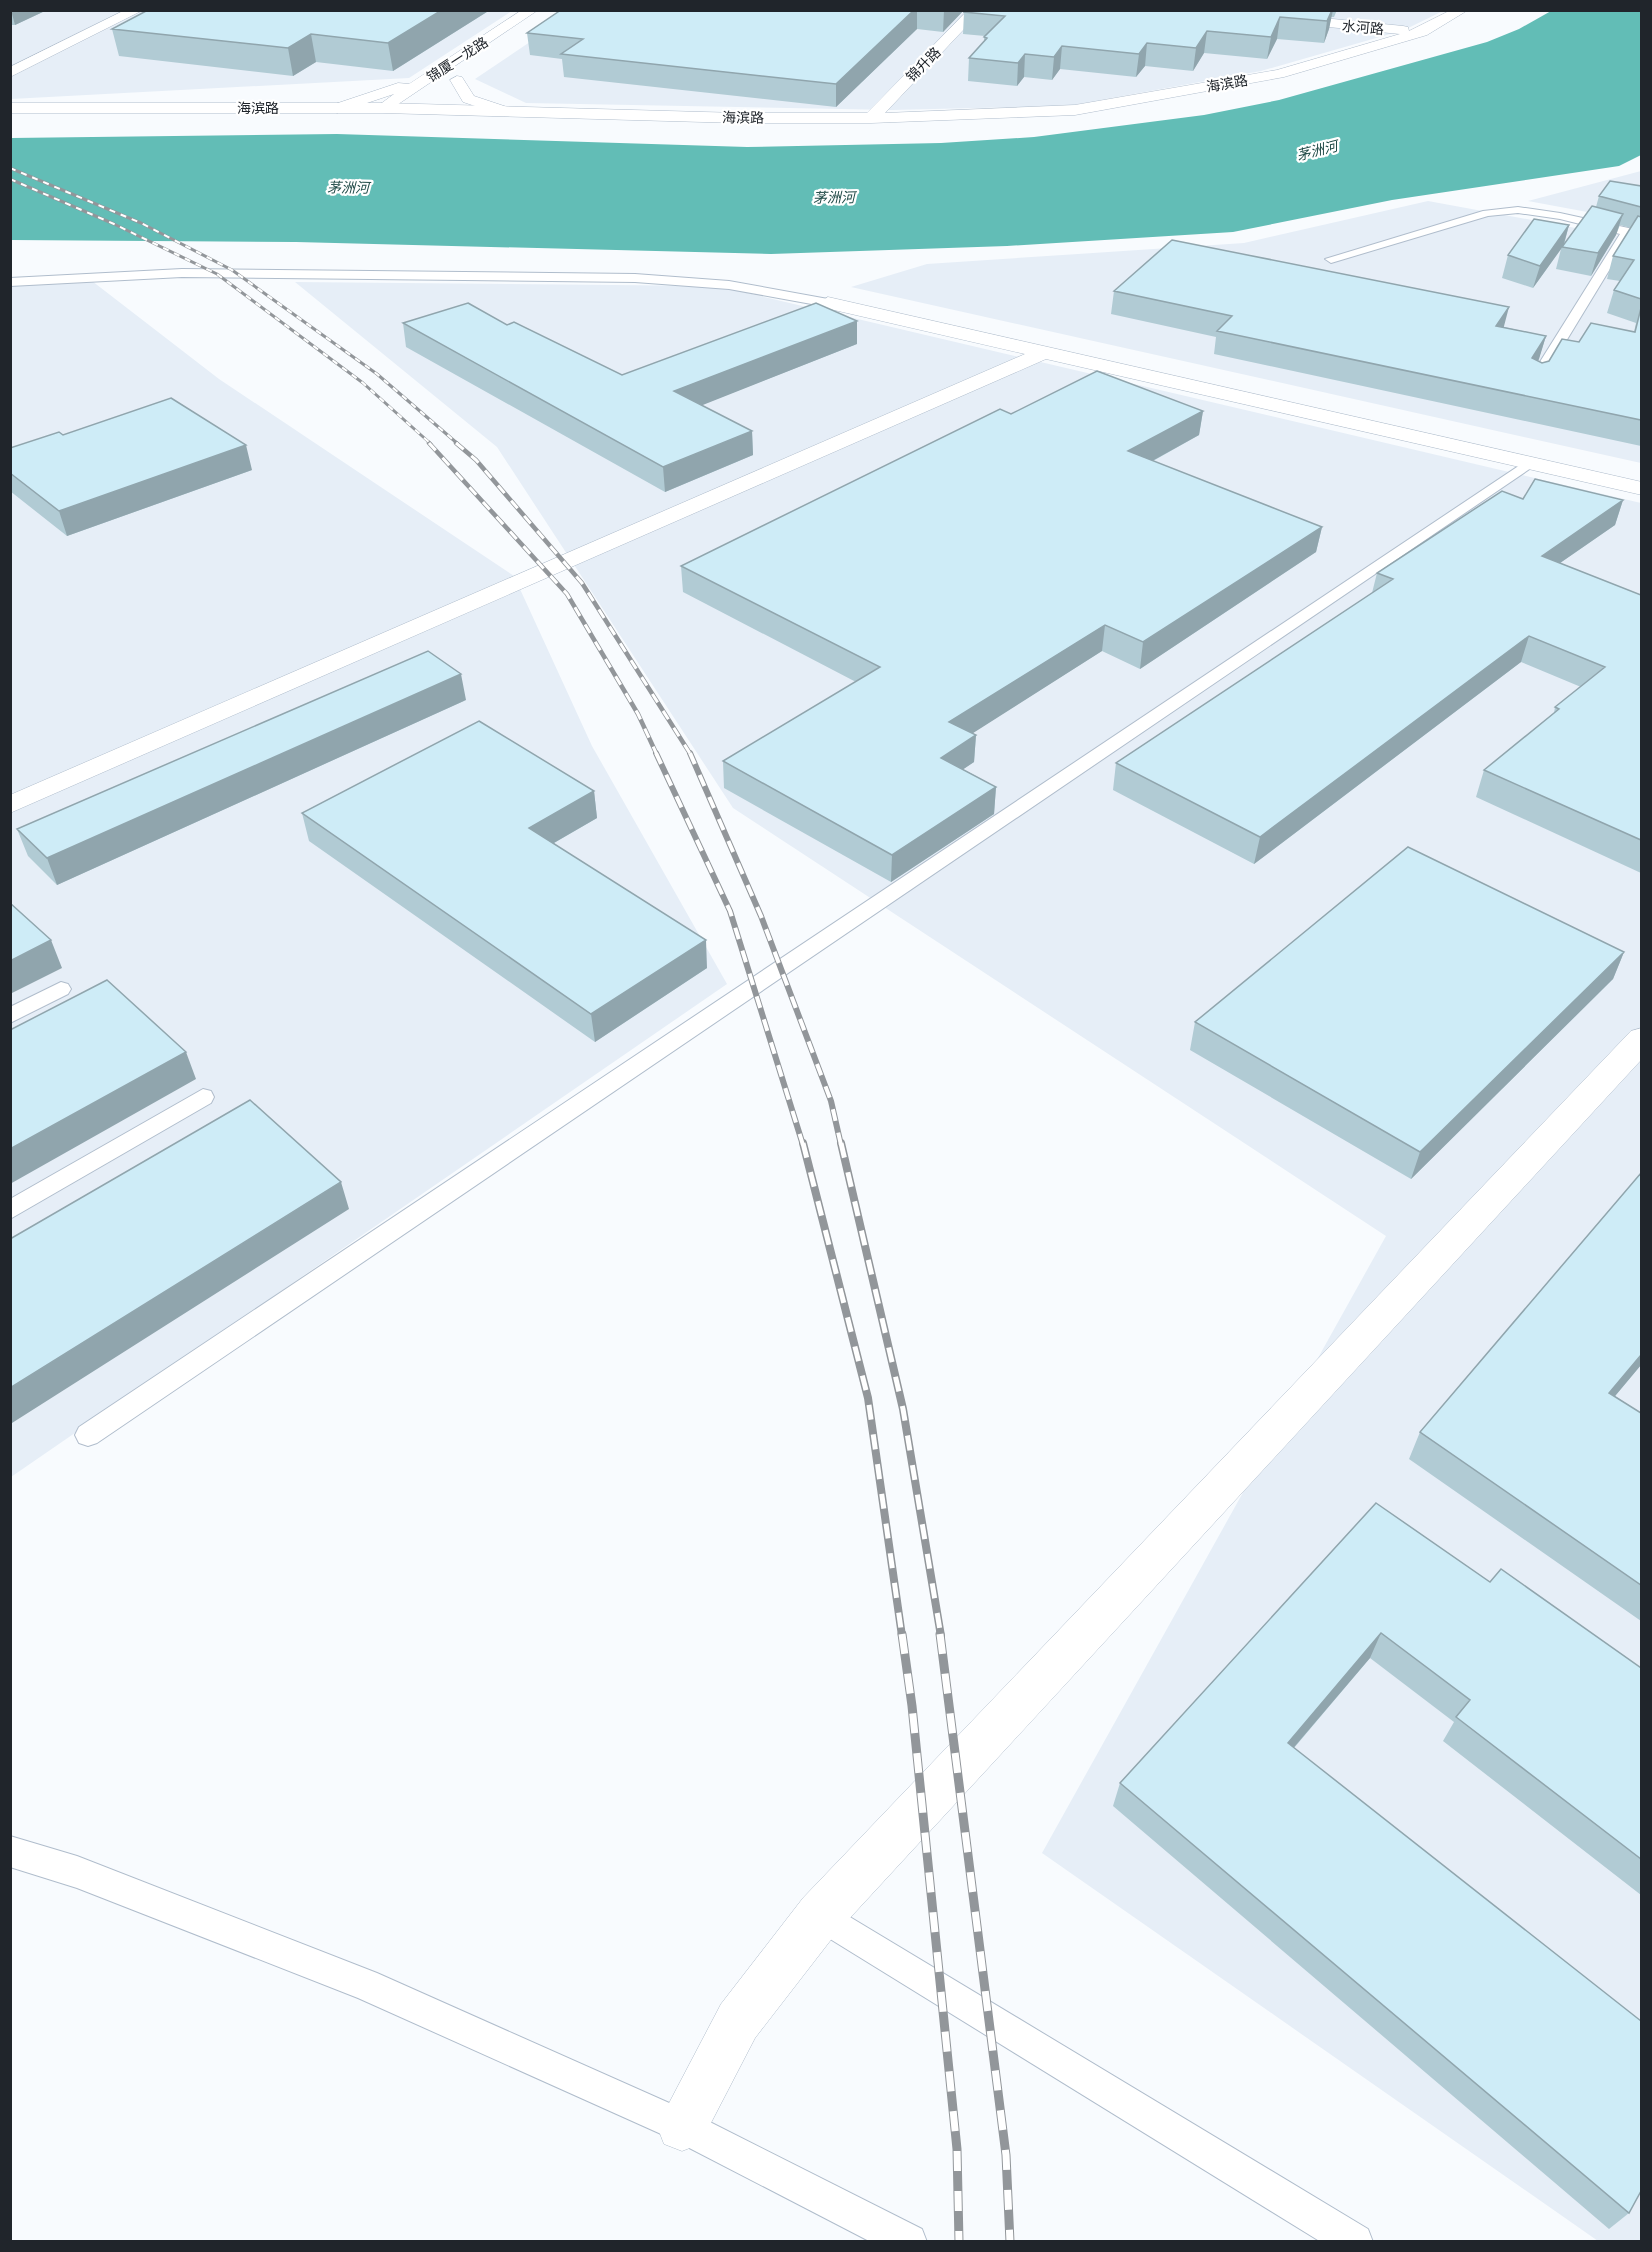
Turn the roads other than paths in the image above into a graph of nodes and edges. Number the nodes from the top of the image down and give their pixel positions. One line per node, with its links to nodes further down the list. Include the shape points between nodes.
1 (137, 10): 7 (street)
2 (532, 10): 8 (street, 锦厦一龙路)
3 (976, 10): 16 (street, 锦升路)
4 (1196, 10): 6 (street, 水河路)
5 (1462, 10): 6 (street, 海滨路)
6 (1422, 32): 16 (street, 海滨路, via 1279,74 1075,110)
7 (10, 73)
8 (431, 77): 12 (street); 13 (street, 锦厦一龙路)
9 (457, 80): 15 (street, via 468,99)
10 (432, 97): 14 (street, 锦厦一龙路)
11 (10, 108): 12 (street, 海滨路)
12 (337, 108): 13 (street, 海滨路)
13 (383, 108): 14 (street, 海滨路)
14 (416, 109): 15 (street, 海滨路)
15 (505, 111): 16 (street, 海滨路)
16 (870, 118)
17 (1627, 232): 18 (lane); 19 (lane, via 1518,210 1487,213); 23 (lane)
18 (1641, 234)
19 (1331, 259)
20 (10, 282): 21 (lane, via 182,273 635,278 729,285)
21 (828, 303): 22 (street)
22 (1045, 352): 24 (street); 26 (street)
23 (1535, 381)
24 (1529, 463): 25 (street); 32 (lane)
25 (1641, 489)
26 (10, 806)
27 (61, 989): 28 (lane)
28 (10, 1016)
29 (1641, 1039): 34 (street)
30 (203, 1097): 31 (lane)
31 (10, 1210)
32 (88, 1435)
33 (10, 1851): 35 (lane, via 77,1872 365,1986)
34 (820, 1915): 35 (street, via 738,2021); 37 (lane)
35 (682, 2126): 36 (lane)
36 (909, 2241)
37 (1355, 2241)

